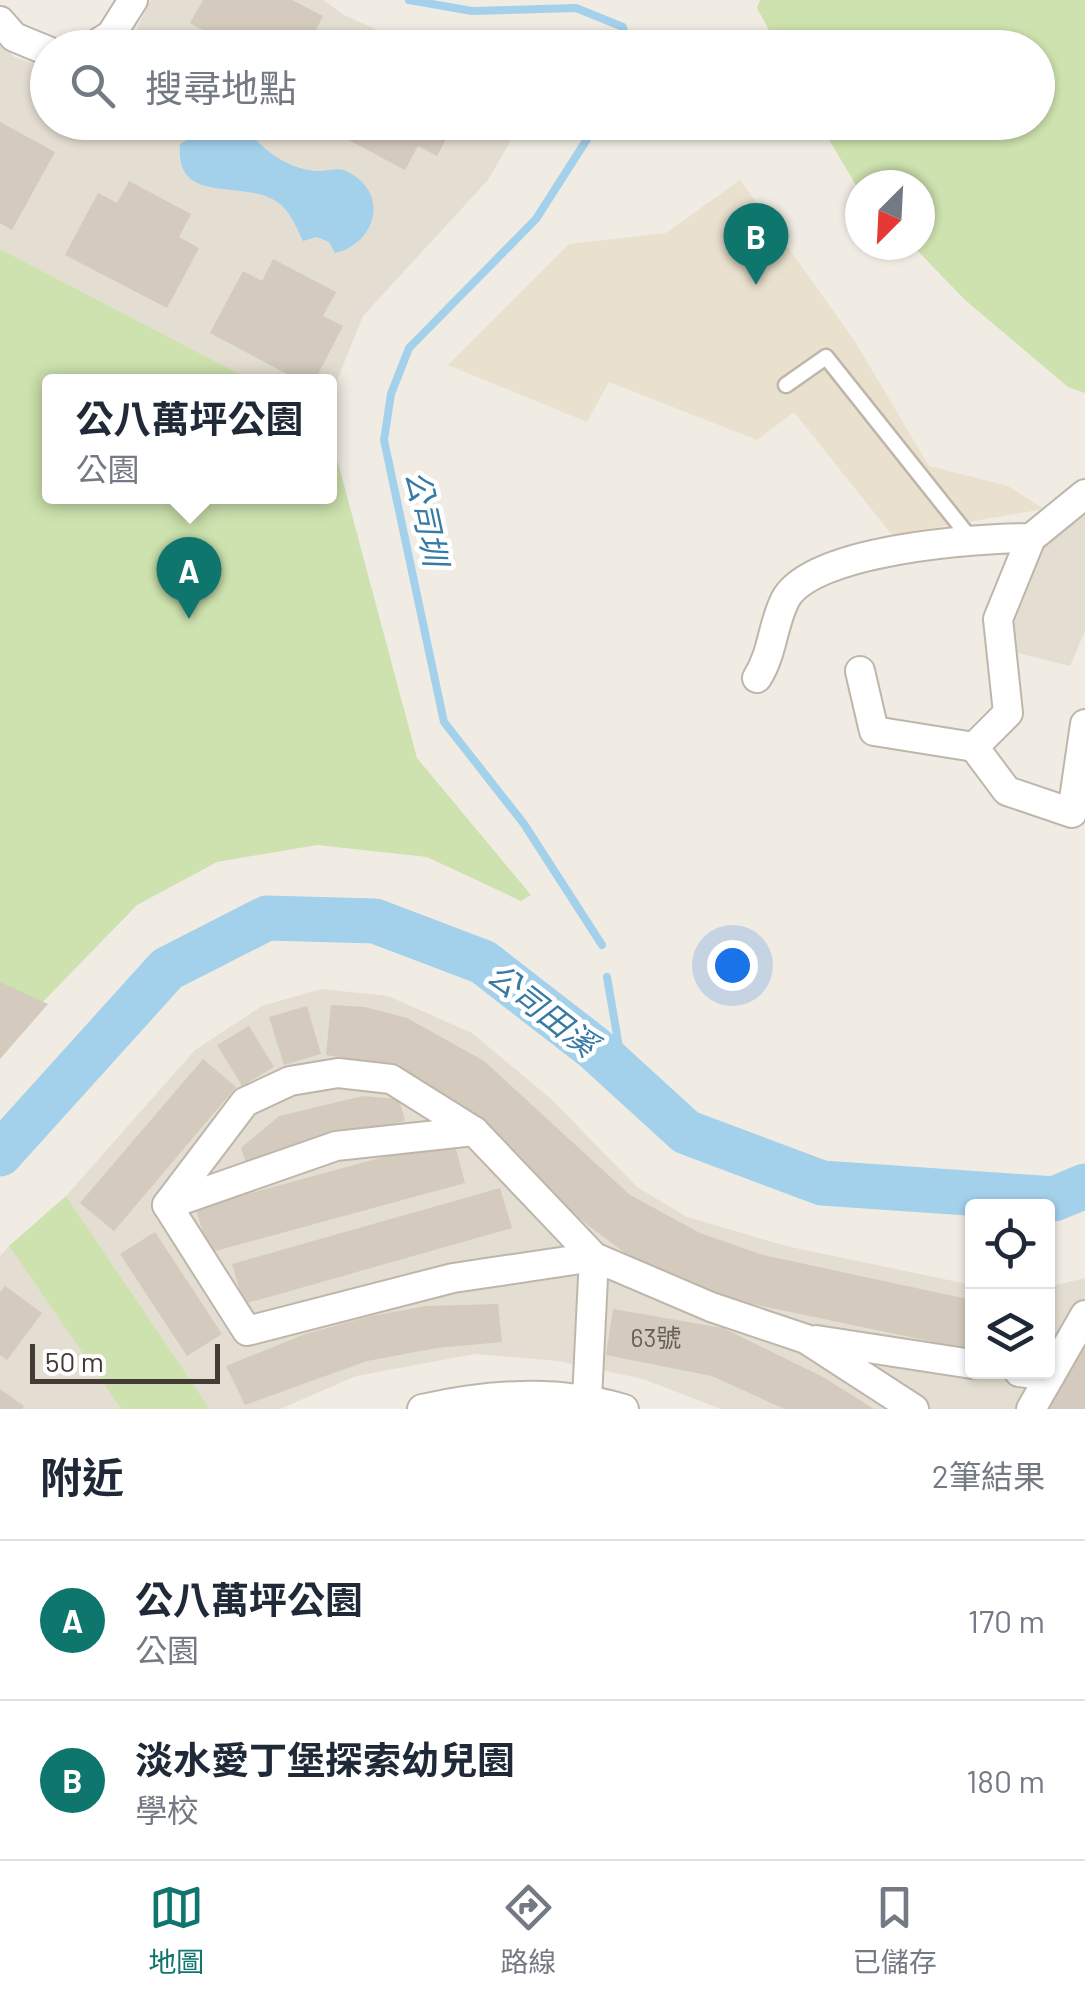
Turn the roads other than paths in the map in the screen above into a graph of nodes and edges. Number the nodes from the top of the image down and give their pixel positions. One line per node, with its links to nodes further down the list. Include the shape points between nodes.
1 (133, 0): 3 (street)
2 (0, 21): 4 (street)
3 (114, 30)
4 (30, 44)
5 (786, 384): 7 (lane, via 826,357)
6 (1085, 494): 8 (street)
7 (970, 538): 8 (street); 10 (street, via 906,546 805,579 786,598 772,656)
8 (1031, 538): 12 (street, via 998,619 1008,713)
9 (860, 671): 12 (street, via 874,731)
10 (757, 678)
11 (1085, 724): 12 (street, via 1072,812 1007,791)
12 (974, 747)
13 (474, 1131): 14 (street, via 336,1146); 14 (street, via 391,1079 338,1072 290,1081 245,1102); 15 (street)
14 (167, 1205): 15 (street, via 247,1331 453,1278)
15 (594, 1257): 17 (street, via 711,1308); 21 (street)
16 (1085, 1315): 19 (street)
17 (806, 1339): 18 (street); 24 (street)
18 (965, 1363)
19 (1055, 1367)
20 (1048, 1379): 25 (street)
21 (587, 1399): 22 (street, via 490,1394); 23 (street)
22 (422, 1409)
23 (624, 1409)
24 (914, 1409)
25 (1032, 1409)

